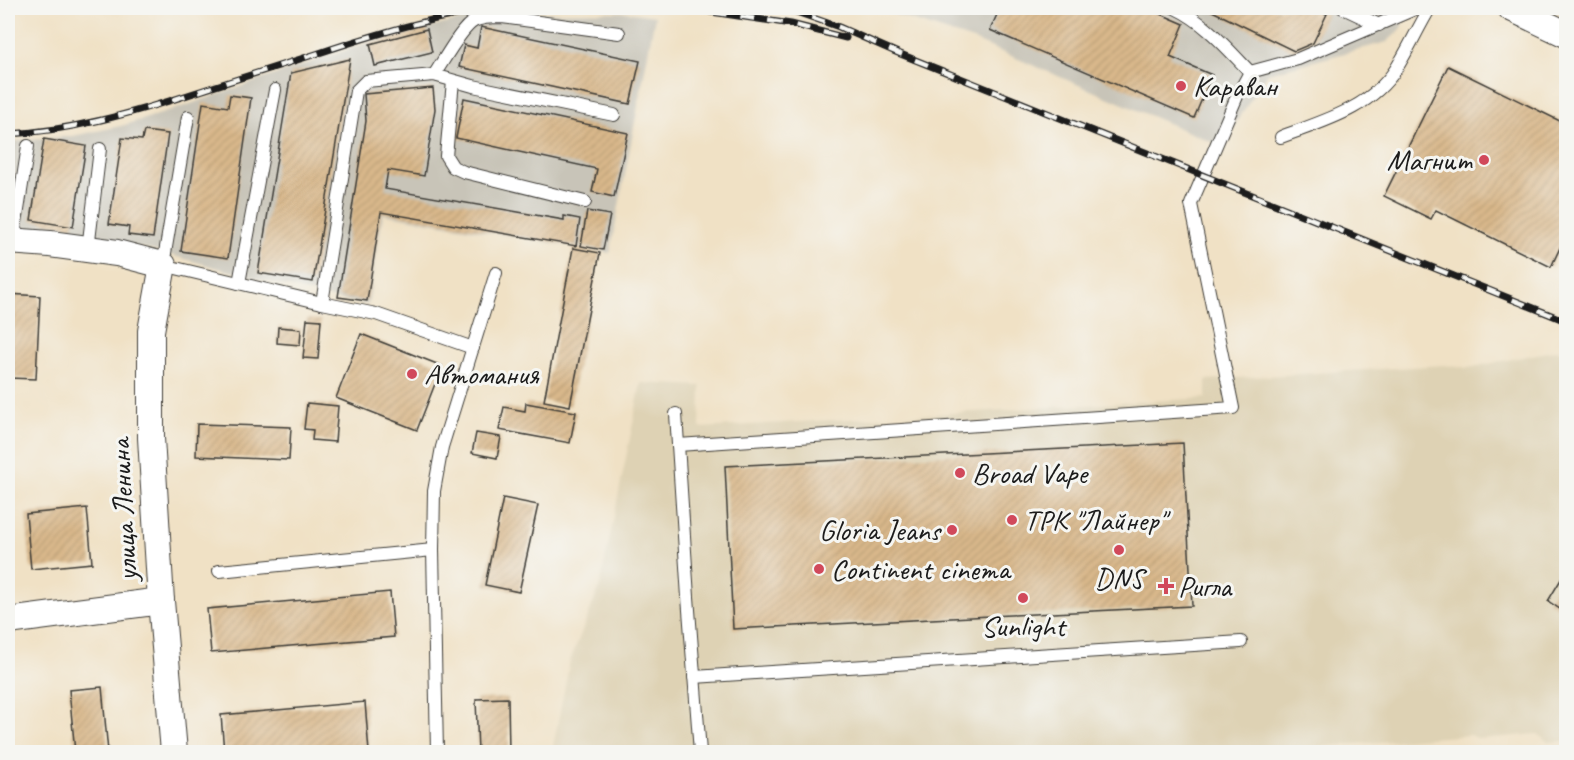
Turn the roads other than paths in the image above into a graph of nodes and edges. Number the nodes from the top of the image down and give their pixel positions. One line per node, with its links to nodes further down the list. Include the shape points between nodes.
1 (1175, 8): 9 (lane, via 1205,27)
2 (1343, 8): 6 (lane)
3 (1417, 8): 6 (lane)
4 (1430, 8): 15 (lane, via 1395,70 1373,95 1347,112)
5 (1511, 8): 8 (street)
6 (1379, 25): 9 (lane, via 1298,59)
7 (619, 33): 10 (lane, via 502,16 484,18 472,22 464,31)
8 (1566, 34)
9 (1250, 72): 27 (lane, via 1191,204 1233,408)
10 (434, 75): 11 (lane); 24 (lane, via 366,81 356,91)
11 (453, 81): 13 (lane); 18 (lane, via 446,156 453,167)
12 (275, 90): 23 (lane)
13 (614, 115)
14 (188, 117): 21 (lane)
15 (1281, 137)
16 (28, 146): 19 (lane)
17 (100, 149): 20 (lane)
18 (585, 202)
19 (10, 242): 20 (street)
20 (87, 249): 21 (street)
21 (164, 265): 23 (lane); 30 (street, улица Ленина, via 150,358)
22 (496, 273): 25 (lane)
23 (239, 283): 24 (lane)
24 (322, 303): 25 (lane, via 376,314)
25 (473, 348): 28 (lane, via 442,447 434,490)
26 (676, 414): 27 (lane)
27 (678, 445): 33 (lane)
28 (433, 550): 29 (lane); 35 (lane)
29 (219, 571)
30 (161, 601): 31 (street); 34 (street, улица Ленина)
31 (8, 621)
32 (1241, 642): 33 (lane)
33 (694, 677): 36 (lane)
34 (174, 753)
35 (437, 753)
36 (700, 753)

